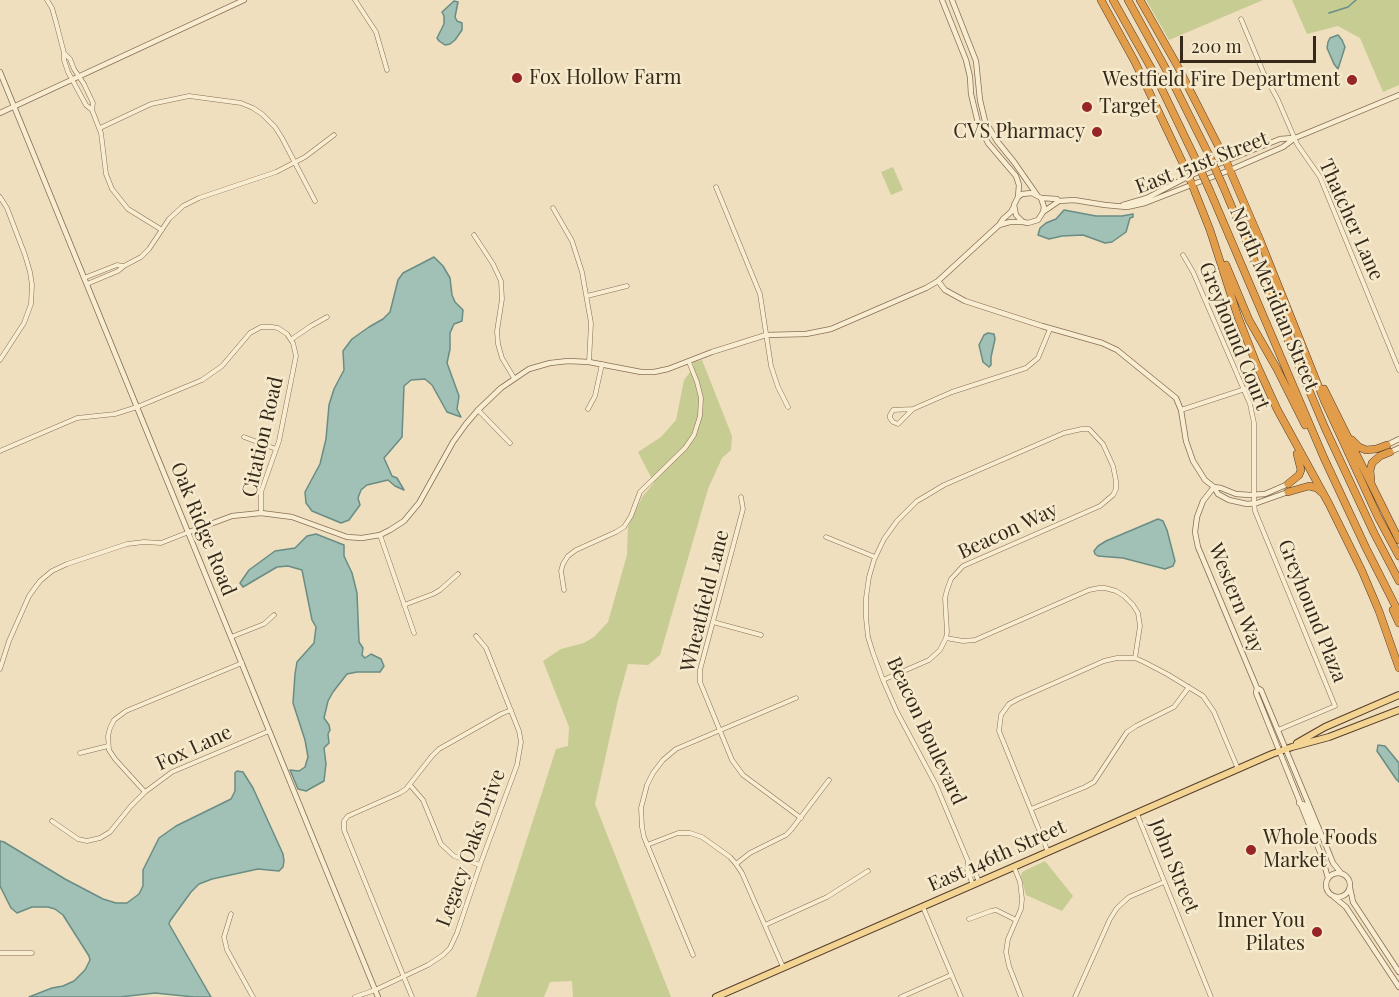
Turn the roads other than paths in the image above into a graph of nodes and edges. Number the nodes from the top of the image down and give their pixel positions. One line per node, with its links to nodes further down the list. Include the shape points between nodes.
1 (47, 0): 11 (street)
2 (242, 0): 14 (street)
3 (355, 0): 12 (street, via 376,32)
4 (942, 0): 31 (street, via 966,60 978,123 988,143 1016,176)
5 (952, 0): 30 (street, via 976,61 985,121)
6 (1101, 0): 26 (highway)
7 (1113, 0): 80 (highway, North Meridian Street, bridge, via 1196,160)
8 (1128, 0): 95 (highway, North Meridian Street, bridge, via 1209,155 1329,438)
9 (1140, 0): 23 (highway)
10 (1241, 19): 22 (street, Thatcher Lane)
11 (64, 53): 14 (street); 15 (street)
12 (387, 70)
13 (0, 72): 17 (street, Oak Ridge Road)
14 (79, 77): 15 (street); 18 (street, via 93,103)
15 (72, 80): 17 (street); 18 (street)
16 (1399, 95): 22 (street, East 151st Street)
17 (15, 107): 19 (street); 45 (street, Oak Ridge Road)
18 (92, 110): 20 (street)
19 (0, 113)
20 (99, 128): 24 (street, via 151,104 189,96 229,100 262,114 279,132); 40 (street, via 112,189 128,209)
21 (334, 135): 24 (street)
22 (1295, 138): 23 (street, East 151st Street, via 1280,139); 25 (street, East 151st Street); 59 (street, Thatcher Lane, via 1320,177)
23 (1226, 161): 25 (highway); 26 (street, East 151st Street)
24 (295, 162): 32 (street); 40 (street, via 191,201)
25 (1230, 170): 27 (street, East 151st Street); 53 (highway)
26 (1189, 176): 27 (highway); 35 (street, East 151st Street, via 1147,198)
27 (1192, 184): 35 (street, East 151st Street, via 1146,203); 41 (highway)
28 (716, 186): 52 (street, via 760,294)
29 (0, 196): 55 (street, via 25,255 32,285 24,323)
30 (1039, 196): 31 (street, via 1027,193); 33 (street, East 151st Street); 37 (street)
31 (1018, 197): 34 (street)
32 (315, 201)
33 (1059, 201): 35 (street, East 151st Street); 37 (street)
34 (1014, 205): 38 (street); 39 (street)
35 (1118, 206)
36 (553, 208): 49 (street, via 576,251)
37 (1043, 212): 38 (street, via 1038,220)
38 (1023, 222): 39 (street)
39 (999, 225): 46 (street)
40 (162, 230): 44 (street, via 141,257)
41 (1210, 230): 68 (highway, via 1243,332); 80 (highway, via 1249,320)
42 (474, 235): 60 (street, via 501,281 498,344)
43 (1183, 255): 61 (street, Greyhound Court)
44 (124, 266): 45 (street); 47 (street)
45 (84, 278): 47 (street, Oak Ridge Road)
46 (938, 280): 51 (street, via 945,290 965,301); 52 (street, via 829,330)
47 (87, 284): 62 (street, Oak Ridge Road)
48 (627, 286): 49 (street)
49 (587, 296): 56 (street, via 592,331)
50 (327, 317): 54 (street)
51 (1050, 329): 65 (street, via 1038,358 1026,368); 67 (street, via 1117,350 1173,394)
52 (766, 335): 57 (street); 63 (street, via 771,366)
53 (1300, 338): 69 (highway); 92 (highway, via 1329,411)
54 (292, 339): 62 (street, via 278,328 255,330 210,375); 76 (street, Citation Road, via 296,361)
55 (0, 360)
56 (588, 362): 58 (street); 60 (street, via 549,363)
57 (688, 362): 58 (street, via 654,372); 96 (street, via 701,398 694,435 640,492 624,527 568,556 561,571)
58 (602, 364): 64 (street)
59 (1399, 370)
60 (514, 378): 66 (street)
61 (1245, 389): 67 (street); 81 (street, Greyhound Court, via 1254,423)
62 (137, 407): 77 (street, via 77,418); 87 (street, Oak Ridge Road)
63 (788, 407)
64 (588, 409)
65 (913, 409): 65 (street, via 893,410 890,418 898,424)
66 (478, 410): 73 (street); 88 (street, via 453,442 419,502 404,521)
67 (1181, 410): 78 (street, via 1193,461)
68 (1285, 424): 79 (highway, via 1302,467); 84 (highway)
69 (1345, 433): 74 (highway, via 1363,449); 86 (highway)
70 (1096, 436): 93 (street, Beacon Boulevard, via 1089,429 1064,433 934,490 897,521); 106 (street, Beacon Way, via 1115,471 1113,495 1100,506 960,569 946,594)
71 (244, 437): 76 (street)
72 (1399, 439): 74 (street)
73 (510, 443)
74 (1388, 448): 75 (street); 86 (highway, via 1374,460 1370,471)
75 (1399, 448)
76 (276, 449): 85 (street, Citation Road, via 261,492)
77 (0, 451)
78 (1214, 487): 81 (street); 83 (street, via 1228,500); 113 (street, Western Way, via 1200,508 1196,540)
79 (1288, 488): 81 (street); 83 (street); 84 (highway, via 1317,488)
80 (1339, 492): 91 (highway, North Meridian Street)
81 (1254, 495): 83 (street, Greyhound Court)
82 (741, 497): 100 (street, Wheatfield Lane, via 743,510)
83 (1254, 503): 118 (street, Greyhound Plaza, via 1335,706)
84 (1329, 504): 109 (highway, via 1369,586)
85 (261, 513): 87 (street, via 232,516); 88 (street, via 291,517 347,537)
86 (1386, 514): 90 (highway)
87 (189, 532): 105 (street, Oak Ridge Road); 110 (street, via 160,543 127,544 52,571 29,596)
88 (380, 535): 97 (street)
89 (826, 537): 93 (street)
90 (1399, 540)
91 (1366, 548): 98 (highway, North Meridian Street); 101 (highway)
92 (1399, 556)
93 (875, 557): 111 (street, Beacon Boulevard, via 867,584 866,618 870,645)
94 (458, 574): 97 (street, via 440,590)
95 (1399, 581)
96 (564, 590)
97 (404, 605): 102 (street)
98 (1399, 613)
99 (274, 615): 105 (street, via 264,624)
100 (713, 622): 103 (street); 119 (street, Wheatfield Lane, via 699,678)
101 (1399, 623)
102 (414, 633)
103 (761, 635)
104 (476, 636): 116 (street, Legacy Oaks Drive, via 486,648)
105 (231, 637): 108 (street, Oak Ridge Road)
106 (946, 638): 107 (street, via 975,640 1089,590 1106,588 1124,596 1138,613); 111 (street, via 932,658)
107 (1135, 658): 112 (street); 129 (street, via 1116,658 1098,664 1015,700 1000,716 1001,737)
108 (242, 663): 120 (street, Oak Ridge Road); 121 (street, via 122,713 110,728)
109 (1399, 668)
110 (0, 669)
111 (883, 680): 143 (street, Beacon Boulevard, via 933,778 964,850 967,869)
112 (1189, 687): 124 (street, via 1210,706); 129 (street, via 1174,707 1127,732 1094,782)
113 (1257, 688): 118 (street, Western Way); 122 (street, Western Way)
114 (1399, 695): 122 (main road, East 146th Street)
115 (796, 698): 119 (street)
116 (512, 710): 126 (street, via 439,749); 137 (street, Legacy Oaks Drive, via 521,742 520,755)
117 (1399, 710): 122 (main road, East 146th Street)
118 (1278, 729): 122 (street, Western Way)
119 (718, 730): 131 (street, Wheatfield Lane, via 743,775); 134 (street, via 676,749 653,773 641,808)
120 (269, 731): 127 (street, Fox Lane, via 181,767); 159 (street, Oak Ridge Road)
121 (108, 746): 123 (street); 127 (street)
122 (1285, 749): 124 (main road, East 146th Street); 128 (street); 133 (street)
123 (80, 753)
124 (1238, 769): 130 (main road, East 146th Street)
125 (829, 780): 131 (street)
126 (410, 784): 137 (street, via 423,800 441,844 454,856); 157 (street, via 394,797 344,821 344,830)
127 (145, 792): 132 (street, Fox Lane, via 110,832 96,840 78,839)
128 (1299, 803): 133 (street, via 1305,805); 141 (street)
129 (1031, 809): 135 (street)
130 (1137, 814): 135 (main road, East 146th Street); 142 (street, John Street)
131 (801, 818): 136 (street, via 786,835)
132 (52, 821)
133 (1324, 842): 140 (street)
134 (647, 845): 136 (street, via 678,833 690,833 708,841); 153 (street)
135 (1048, 852): 138 (main road, East 146th Street)
136 (736, 864): 150 (street)
137 (480, 866): 157 (street, Legacy Oaks Drive, via 450,948 436,961)
138 (1014, 867): 143 (main road, East 146th Street); 149 (street, via 1023,893)
139 (868, 871): 150 (street, via 827,897)
140 (1341, 873): 141 (street); 144 (street)
141 (1328, 878): 145 (street, via 1326,888)
142 (1164, 882): 168 (street, via 1129,897 1117,908); 169 (street, John Street)
143 (976, 883): 146 (main road, East 146th Street)
144 (1350, 888): 145 (street, via 1343,897); 155 (street, via 1353,903)
145 (1334, 897): 158 (street, via 1346,907)
146 (923, 907): 154 (main road, East 146th Street); 156 (street)
147 (231, 914): 160 (street, via 224,937 227,950)
148 (969, 919): 149 (street, via 996,910)
149 (1016, 920): 167 (street, via 1008,939 1007,957)
150 (765, 925): 154 (street)
151 (0, 953): 152 (street)
152 (32, 953)
153 (693, 955)
154 (783, 968): 164 (main road, East 146th Street)
155 (1399, 972)
156 (951, 975): 165 (street); 166 (street)
157 (404, 977): 159 (street, Legacy Oaks Drive); 163 (street)
158 (1399, 987)
159 (375, 990): 161 (street, Legacy Oaks Drive); 162 (street, Oak Ridge Road)
160 (253, 997)
161 (355, 997)
162 (378, 997)
163 (412, 997)
164 (716, 997)
165 (901, 997)
166 (961, 997)
167 (1022, 997)
168 (1075, 997)
169 (1212, 997)

